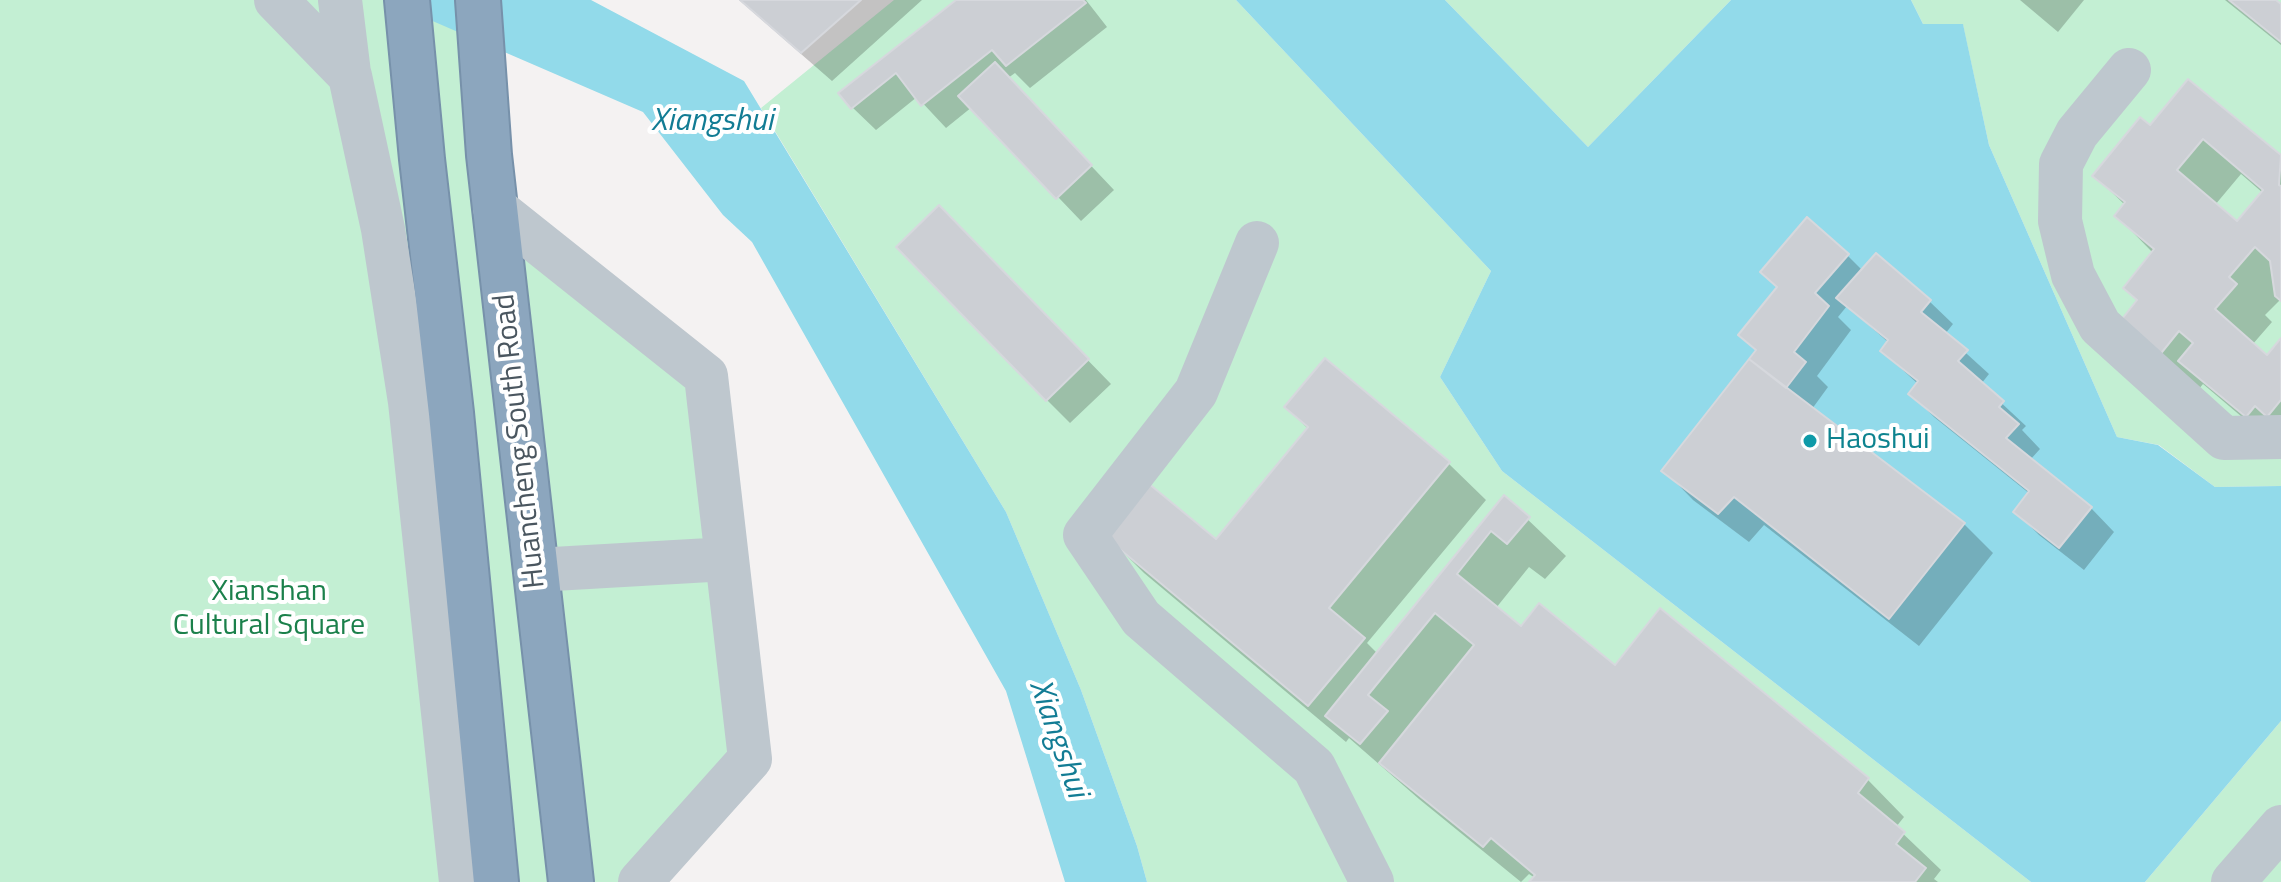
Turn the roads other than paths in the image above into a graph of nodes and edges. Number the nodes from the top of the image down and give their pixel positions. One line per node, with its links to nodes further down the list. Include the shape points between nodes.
1 (276, 0): 6 (street)
2 (340, 0): 6 (street)
3 (407, 0): 14 (highway)
4 (478, 0): 7 (highway, Huancheng South Road)
5 (2129, 70): 9 (street, via 2077,133 2061,164 2060,221 2073,275 2100,326 2224,438)
6 (350, 75): 13 (street, via 383,229 410,402)
7 (495, 208): 10 (street, via 706,376); 11 (highway, Huancheng South Road)
8 (1257, 243): 17 (street, via 1196,392 1085,535 1141,618 1314,767)
9 (2281, 437)
10 (727, 559): 11 (street); 16 (street, via 750,759)
11 (536, 570): 15 (highway, Huancheng South Road)
12 (2281, 827): 18 (street)
13 (461, 882)
14 (496, 882)
15 (571, 882)
16 (640, 882)
17 (1372, 882)
18 (2233, 882)

